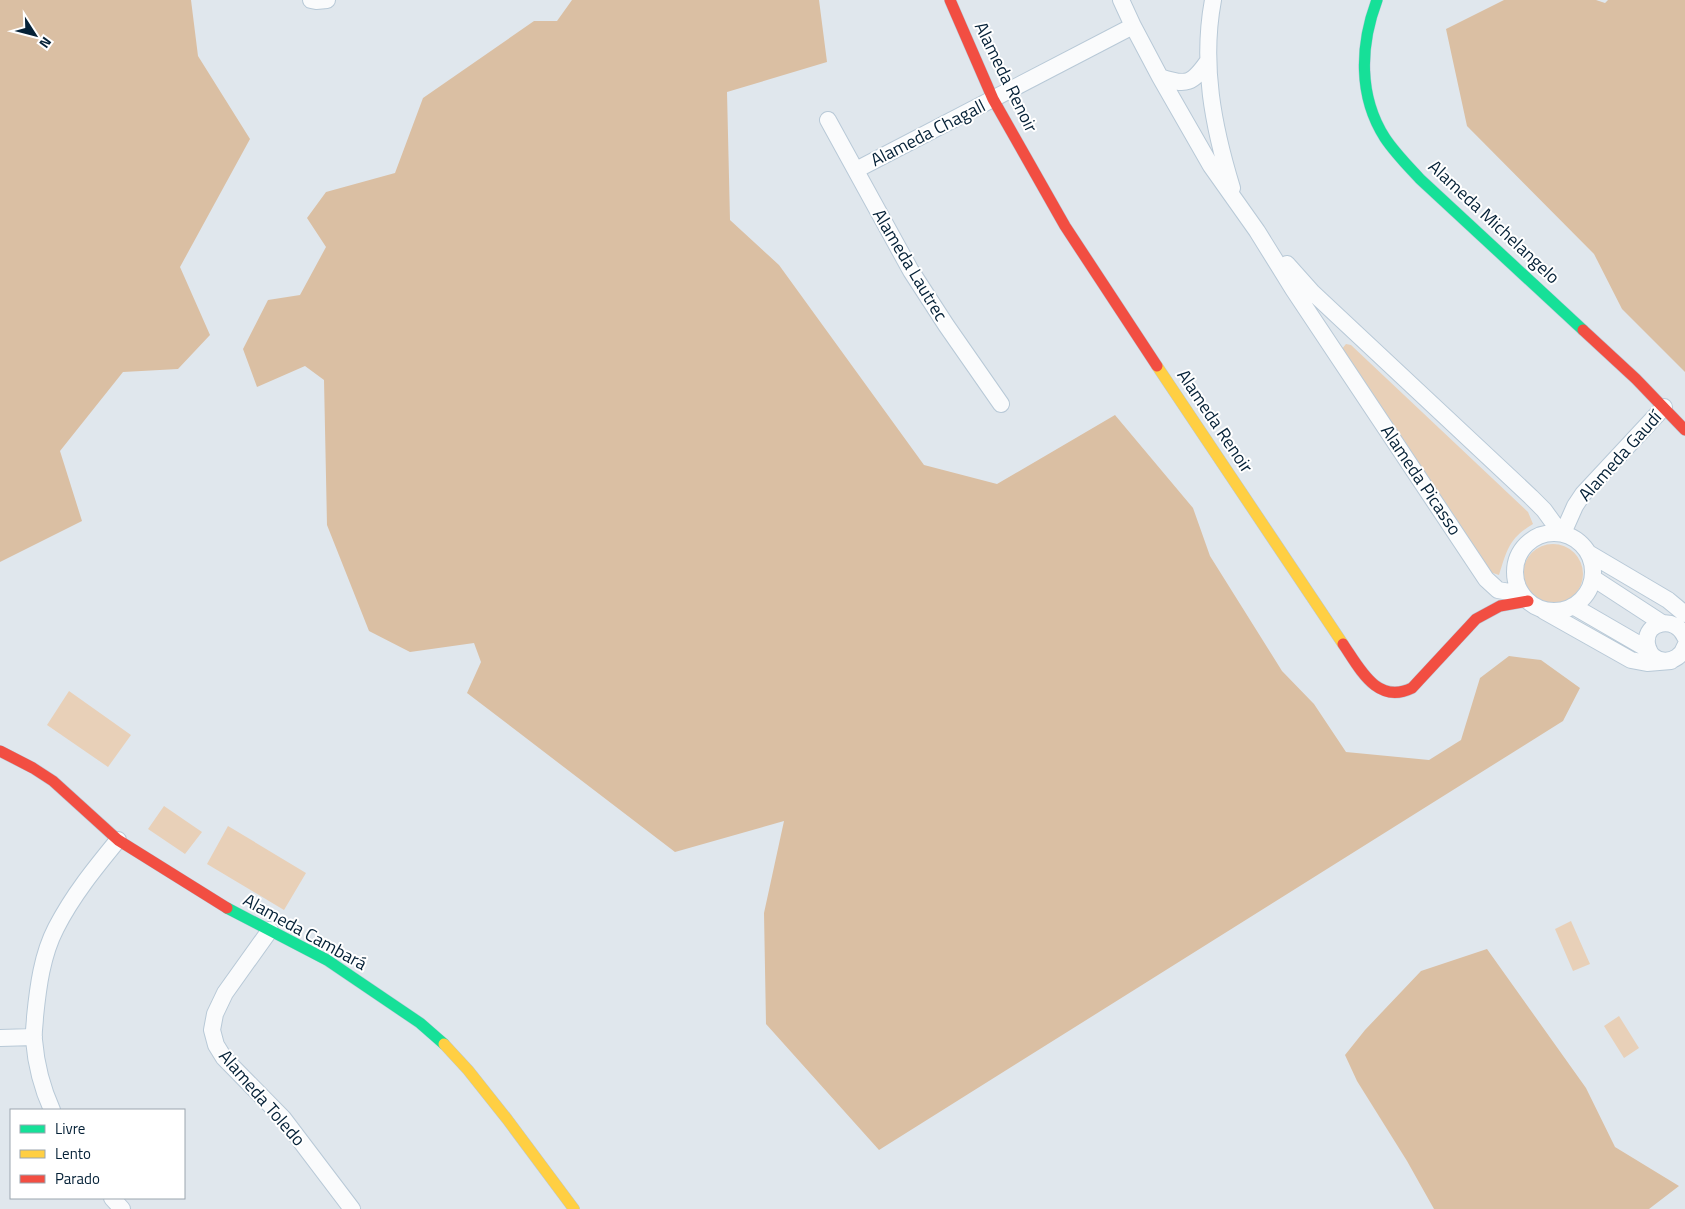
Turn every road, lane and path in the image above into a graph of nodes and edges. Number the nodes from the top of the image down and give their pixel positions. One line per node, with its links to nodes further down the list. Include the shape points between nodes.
1 (311, 0): 2 (street)
2 (328, 0)
3 (950, 0): 10 (street, Alameda Renoir)
4 (1121, 0): 7 (street, Alameda Picasso)
5 (1214, 0): 8 (street, Alameda Picasso)
6 (1376, 0): 18 (street, Alameda Michelangelo, via 1367,30 1364,81 1371,109 1395,152)
7 (1133, 26): 9 (street, Alameda Picasso); 10 (street, Alameda Chagall)
8 (1208, 61): 9 (street, via 1188,82); 13 (street, Alameda Picasso, via 1218,137)
9 (1160, 77): 13 (street, Alameda Picasso, via 1207,159)
10 (993, 99): 12 (street, Alameda Chagall); 23 (street, Alameda Renoir, via 1082,251 1365,676 1385,692 1403,693 1412,688 1476,620 1500,606)
11 (828, 120): 12 (street, Alameda Lautrec)
12 (856, 170): 17 (street, Alameda Lautrec, via 911,272)
13 (1236, 200): 14 (street, Alameda Picasso)
14 (1257, 231): 15 (street, Alameda Picasso, via 1312,292); 16 (street, Alameda Picasso)
15 (1354, 332): 16 (street, via 1341,335); 20 (street, Alameda Picasso, via 1544,510)
16 (1332, 348): 23 (street, Alameda Picasso, via 1486,579 1498,590)
17 (1001, 404)
18 (1664, 407): 19 (street, Alameda Michelangelo); 20 (street, Alameda Gaudí, via 1583,494)
19 (1685, 430)
20 (1561, 533): 21 (street, Alameda Picasso, via 1578,540); 23 (street, via 1544,533 1533,538 1521,551 1514,568 1516,581)
21 (1590, 554): 22 (street); 25 (street, Alameda Picasso, via 1668,600)
22 (1593, 578): 24 (street, via 1586,594); 26 (street)
23 (1530, 601): 24 (street, Alameda Picasso, via 1557,611); 30 (street, Alameda Picasso, via 1632,660)
24 (1573, 606): 29 (street)
25 (1685, 614)
26 (1662, 623): 27 (street, via 1679,627); 29 (street, via 1649,633)
27 (1685, 637)
28 (1685, 646): 30 (street)
29 (1648, 650): 30 (street, via 1658,659)
30 (1677, 662)
31 (0, 752): 32 (street, Alameda Cambará, via 53,781)
32 (118, 840): 33 (street, Alameda Cambará, via 228,910); 34 (street, via 74,896 56,929 46,954 38,990)
33 (270, 930): 39 (street, Alameda Toledo, via 215,1014 212,1030 216,1045 224,1058 283,1118); 40 (street, Alameda Cambará, via 327,960 420,1024 448,1048 507,1119)
34 (34, 1037): 35 (street); 36 (street, via 38,1068)
35 (0, 1038)
36 (52, 1109)
37 (113, 1199): 38 (street)
38 (122, 1209)
39 (352, 1209)
40 (574, 1209)

